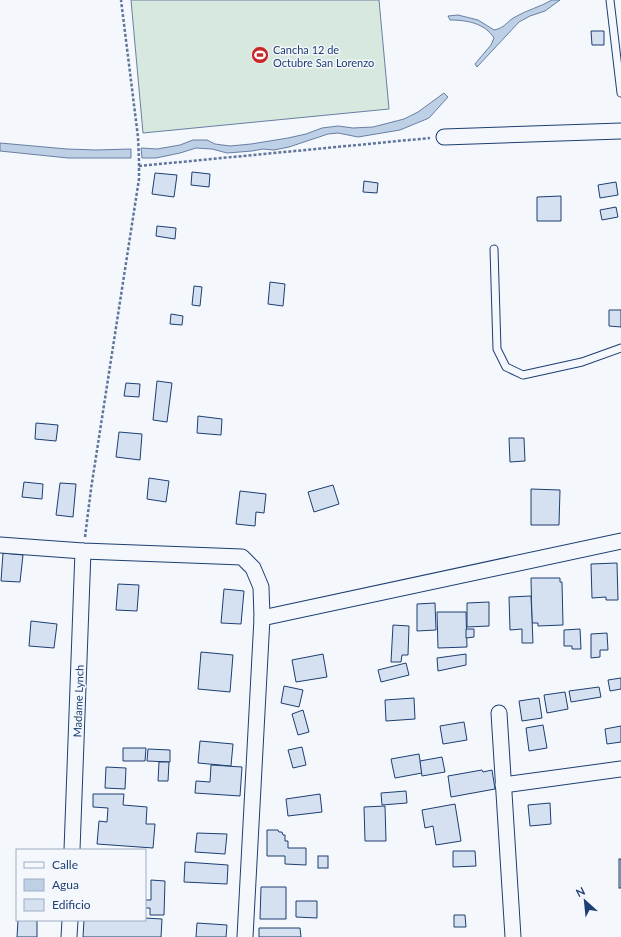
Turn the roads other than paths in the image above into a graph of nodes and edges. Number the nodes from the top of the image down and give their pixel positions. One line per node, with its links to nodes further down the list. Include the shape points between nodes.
1 (610, 0): 2 (lane)
2 (621, 93)
3 (621, 131): 4 (street)
4 (444, 137)
5 (494, 249): 6 (lane, via 497,349 506,367 523,375 582,362)
6 (621, 348)
7 (621, 541): 10 (street)
8 (0, 545): 9 (street)
9 (83, 551): 10 (street, via 242,556 253,568 261,588); 14 (street, Madame Lynch)
10 (262, 618): 17 (street)
11 (499, 713): 13 (street)
12 (621, 769): 13 (street)
13 (503, 785): 18 (street)
14 (72, 849)
15 (70, 921): 16 (street)
16 (69, 937)
17 (245, 937)
18 (513, 937)

